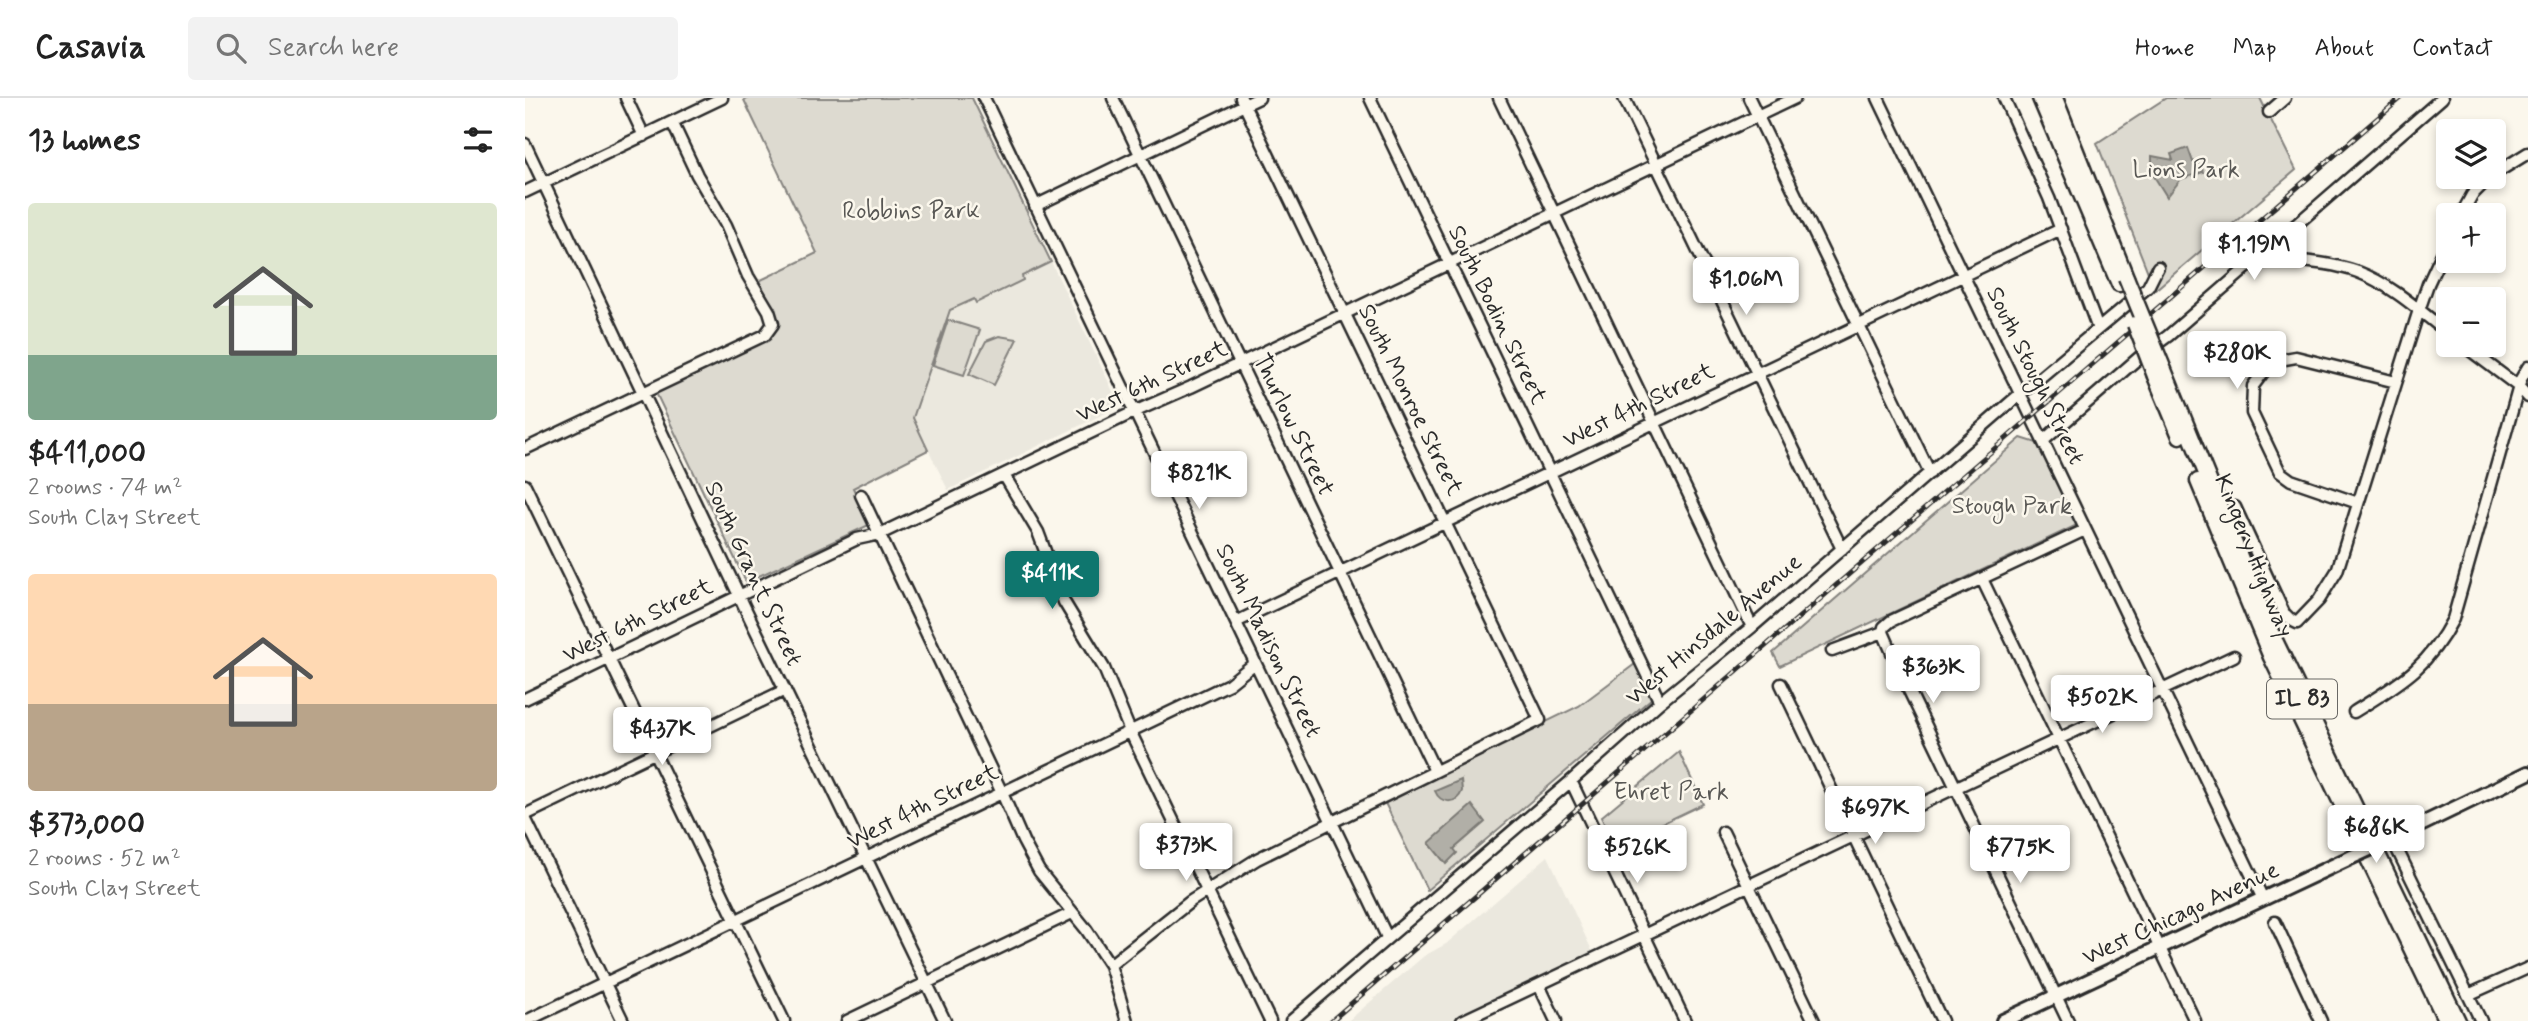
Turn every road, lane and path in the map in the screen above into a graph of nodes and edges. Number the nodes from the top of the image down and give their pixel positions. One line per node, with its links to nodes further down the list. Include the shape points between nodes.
1 (626, 98): 21 (street)
2 (722, 98): 20 (street)
3 (984, 98): 31 (street, South Madison Street)
4 (1113, 98): 24 (street, Thurlow Street)
5 (1259, 98): 17 (street)
6 (1370, 98): 35 (street, South Bodin Street)
7 (1499, 98): 32 (street)
8 (1624, 98): 25 (street)
9 (1749, 98): 19 (street)
10 (1795, 98): 19 (street, West 6th Street)
11 (1878, 98): 38 (street, South Stough Street)
12 (2004, 98): 33 (street)
13 (2040, 98): 39 (highway, Kingery Highway / IL 83)
14 (2056, 98): 39 (highway, Kingery Highway / IL 83)
15 (2285, 98): 18 (street)
16 (2442, 98): 34 (street)
17 (1243, 102): 24 (street); 41 (street, South Monroe Street)
18 (2269, 112)
19 (1758, 116): 25 (street, West 6th Street); 43 (street)
20 (671, 122): 21 (street); 52 (street, via 773,324 765,335)
21 (644, 135): 27 (street)
22 (525, 144): 27 (street, South Grant Street)
23 (2528, 153): 26 (street)
24 (1140, 155): 31 (street); 46 (street, Thurlow Street)
25 (1656, 165): 32 (street, West 6th Street); 48 (street)
26 (2506, 166)
27 (544, 183): 29 (street); 52 (street, South Grant Street)
28 (2478, 189): 30 (street)
29 (525, 192)
30 (2468, 203)
31 (1035, 205): 55 (street, South Madison Street)
32 (1554, 213): 35 (street, West 6th Street); 56 (street)
33 (2061, 229): 38 (street, West 4th Street); 44 (street)
34 (2260, 256): 40 (street, via 2357,272); 57 (street)
35 (1450, 264): 41 (street, West 6th Street); 59 (street, South Bodin Street)
36 (2158, 267): 44 (street, West Hinsdale Avenue, via 2148,287)
37 (2436, 267): 40 (street)
38 (1962, 274): 43 (street, West 4th Street); 53 (street, South Stough Street)
39 (2123, 281): 49 (highway, Kingery Highway / IL 83, bridge)
40 (2419, 310): 42 (street); 50 (street)
41 (1345, 314): 46 (street, West 6th Street); 66 (street, South Monroe Street)
42 (2436, 323)
43 (1858, 324): 48 (street, West 4th Street); 60 (street)
44 (2098, 328): 53 (street, West Hinsdale Avenue)
45 (2479, 357): 51 (street)
46 (1240, 364): 55 (street, West 6th Street); 70 (street, Thurlow Street)
47 (2528, 367): 51 (street)
48 (1756, 373): 56 (street, West 4th Street); 69 (street)
49 (2159, 373): 133 (highway, Kingery Highway / IL 83, via 2270,657); 134 (highway, Kingery Highway / IL 83, via 2269,628)
50 (2396, 383): 64 (street); 64 (street, via 2296,357 2269,366 2253,386 2252,413 2280,472)
51 (2519, 387): 54 (street); 85 (street, via 2453,620 2417,670)
52 (644, 393): 58 (street); 72 (street, South Grant Street)
53 (2021, 394): 57 (street, South Stough Street); 60 (street, West Hinsdale Avenue)
54 (2528, 397)
55 (1134, 412): 61 (street, West 6th Street); 73 (street, South Madison Street)
56 (1654, 422): 59 (street, West 4th Street); 74 (street)
57 (2043, 441): 67 (street, South Stough Street)
58 (525, 449)
59 (1550, 472): 66 (street, West 4th Street); 84 (street, South Bodin Street)
60 (1930, 473): 69 (street, West Hinsdale Avenue)
61 (1004, 475): 68 (street, West 6th Street); 86 (street, via 1038,532 1064,602 1104,668)
62 (525, 485): 78 (street)
63 (861, 495): 68 (street)
64 (2358, 503): 65 (street, via 2337,571 2297,623 2284,613)
65 (2235, 508)
66 (1445, 522): 70 (street, West 4th Street); 89 (street, South Monroe Street, via 1540,720)
67 (2085, 530): 71 (street); 82 (street, South Stough Street)
68 (880, 534): 72 (street, West 6th Street, via 857,538); 93 (street)
69 (1842, 549): 74 (street, West Hinsdale Avenue)
70 (1340, 572): 73 (street, West 4th Street); 89 (street, Thurlow Street)
71 (1982, 579): 75 (street, via 1891,621); 87 (street)
72 (740, 596): 78 (street, West 6th Street); 81 (street, South Grant Street)
73 (1236, 622): 79 (street, South Madison Street)
74 (1752, 626): 84 (street, West Hinsdale Avenue)
75 (1883, 629): 76 (street); 92 (street)
76 (1832, 651)
77 (2234, 656): 82 (street)
78 (609, 659): 83 (street, West 6th Street); 88 (street)
79 (1255, 663): 86 (street, West 4th Street, via 1229,684); 95 (street, South Madison Street)
80 (1781, 684): 97 (street)
81 (785, 690): 88 (street); 99 (street, South Grant Street)
82 (2164, 690): 87 (street); 102 (street, South Stough Street)
83 (525, 699)
84 (1660, 702): 91 (street, West Hinsdale Avenue)
85 (2354, 712)
86 (1130, 732): 93 (street, West 4th Street); 101 (street)
87 (2058, 740): 92 (street); 108 (street)
88 (655, 753): 94 (street); 104 (street)
89 (1436, 771): 95 (street)
90 (2528, 772): 98 (main road, West Chicago Avenue)
91 (1571, 781): 106 (street); 107 (street, West Hinsdale Avenue)
92 (1956, 787): 97 (street); 115 (street)
93 (1002, 793): 99 (street, West 4th Street); 103 (street, via 1032,859)
94 (525, 817): 111 (street)
95 (1331, 821): 101 (street); 107 (street, South Madison Street)
96 (1723, 832): 100 (street)
97 (1853, 836): 100 (street); 128 (street)
98 (2388, 841): 102 (main road, West Chicago Avenue, bridge); 114 (street)
99 (866, 858): 104 (street, West 4th Street); 112 (street, South Grant Street)
100 (1749, 886): 106 (street); 127 (street)
101 (1207, 891): 109 (street); 122 (street)
102 (2263, 899): 108 (main road, West Chicago Avenue)
103 (1072, 913): 109 (street); 112 (street)
104 (735, 920): 111 (street, West 4th Street); 119 (street)
105 (2275, 922): 132 (street)
106 (1643, 935): 113 (street); 126 (street)
107 (1387, 937): 123 (street, West Hinsdale Avenue)
108 (2159, 947): 115 (main road, West Chicago Avenue); 131 (street)
109 (1109, 965): 116 (street)
110 (2528, 968): 114 (street)
111 (605, 983): 117 (street, West 4th Street); 118 (street)
112 (927, 983): 120 (street); 121 (street, South Grant Street)
113 (1539, 985): 124 (street); 125 (street)
114 (2468, 995): 135 (street)
115 (2056, 996): 129 (main road, West Chicago Avenue); 130 (street)
116 (1124, 1020)
117 (526, 1021)
118 (623, 1021)
119 (784, 1021)
120 (847, 1021)
121 (945, 1021)
122 (1270, 1021)
123 (1291, 1021)
124 (1462, 1021)
125 (1556, 1021)
126 (1685, 1021)
127 (1814, 1021)
128 (1942, 1021)
129 (2003, 1021)
130 (2068, 1021)
131 (2195, 1021)
132 (2321, 1021)
133 (2446, 1021)
134 (2458, 1021)
135 (2481, 1021)

